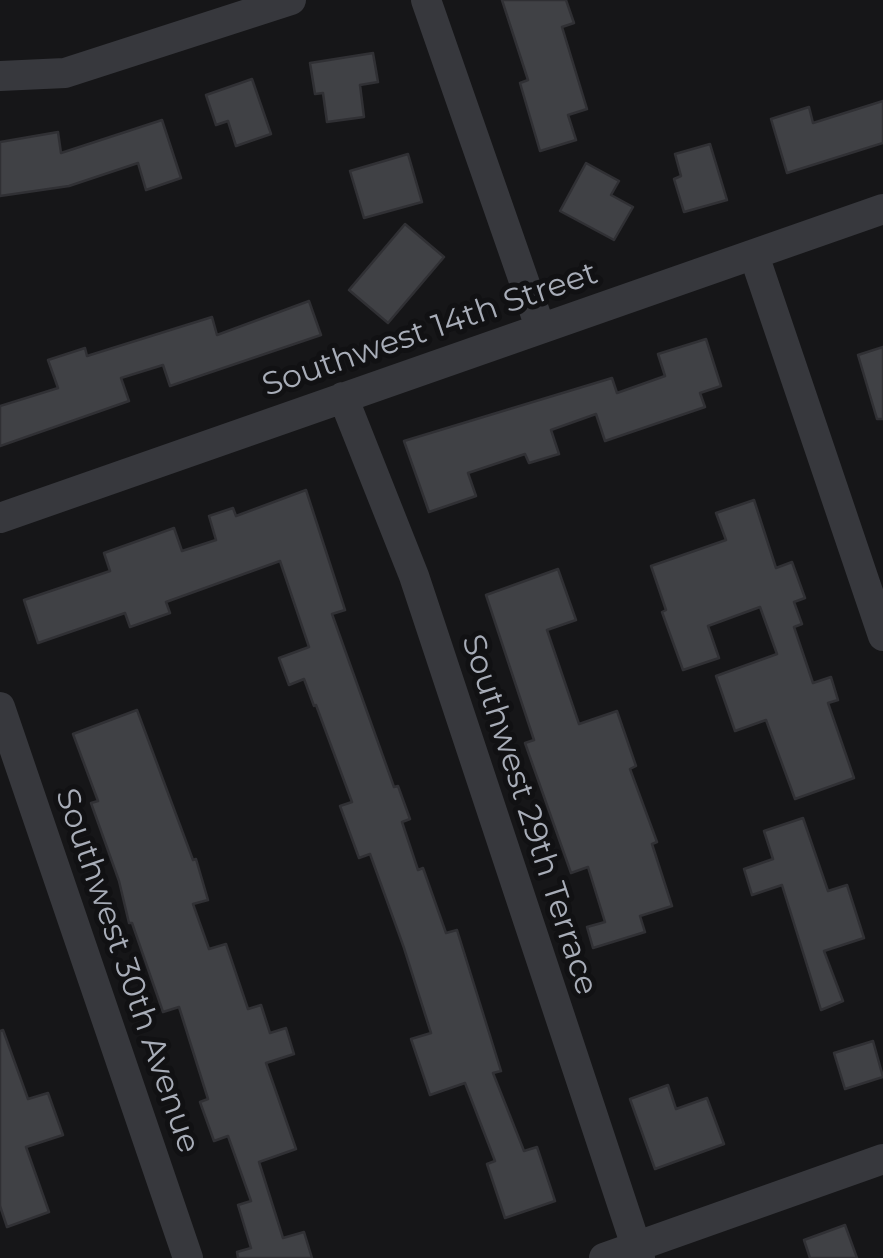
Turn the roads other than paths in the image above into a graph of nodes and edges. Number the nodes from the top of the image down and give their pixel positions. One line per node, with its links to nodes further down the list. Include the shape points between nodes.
1 (290, 0): 3 (street, via 65,73)
2 (426, 0): 6 (street)
3 (0, 76)
4 (883, 209): 5 (street, Southwest 14th Street)
5 (754, 255): 6 (street, Southwest 14th Street); 9 (street)
6 (540, 327): 7 (street, Southwest 14th Street)
7 (343, 397): 8 (street, Southwest 14th Street); 12 (street, Southwest 29th Terrace, via 414,576)
8 (0, 518)
9 (883, 636)
10 (0, 707): 13 (street, Southwest 30th Avenue)
11 (883, 1159): 12 (street)
12 (638, 1252): 14 (street)
13 (188, 1258)
14 (604, 1258)

